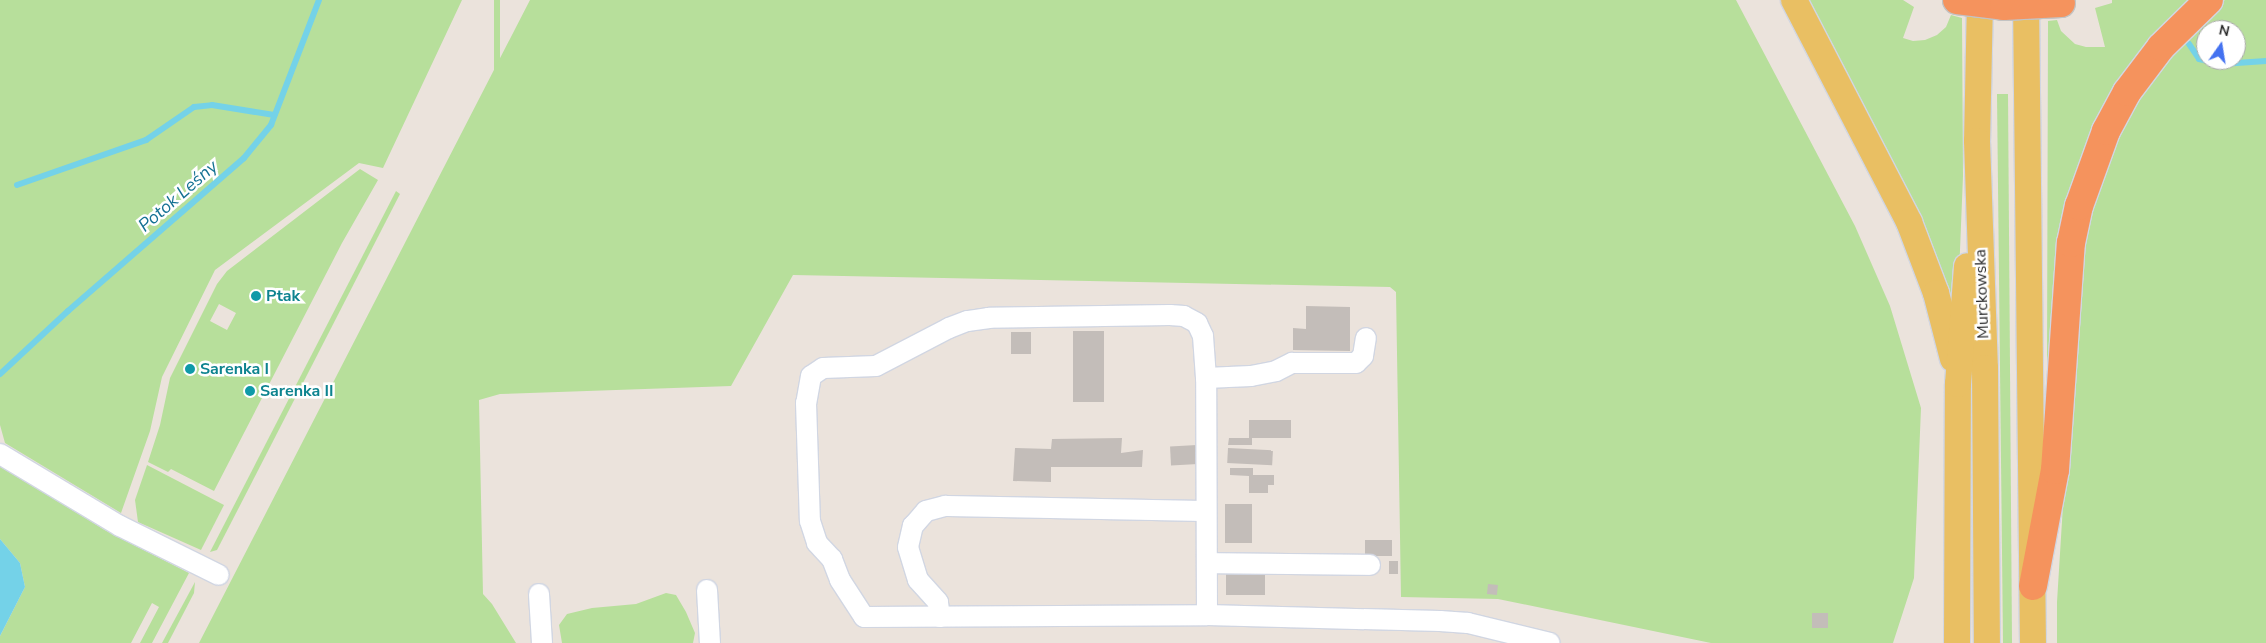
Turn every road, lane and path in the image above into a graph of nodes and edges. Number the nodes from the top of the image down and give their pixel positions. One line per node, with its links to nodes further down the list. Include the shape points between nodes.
1 (1794, 0): 10 (main road, via 1910,222 1936,293)
2 (1957, 0): 6 (highway, bridge, via 2004,6)
3 (1980, 0): 7 (main road, Murckowska)
4 (2026, 0): 16 (main road)
5 (2209, 0): 16 (highway, via 2161,47 2128,92 2106,131 2079,206 2071,243 2055,470)
6 (2067, 1)
7 (1977, 141): 10 (main road); 25 (main road, Murckowska, via 1985,368)
8 (1366, 338): 9 (street, via 1363,356 1356,363 1292,363 1276,371 1251,376)
9 (1206, 378): 12 (street); 20 (street, via 1203,336 1196,323 1184,316 1170,315 1007,317 966,321 876,366 823,368 811,376 806,403 809,511 817,543 832,560 840,580 864,617)
10 (1958, 384): 24 (main road)
11 (0, 454): 15 (street, via 120,526)
12 (1206, 511): 13 (street); 20 (street, via 946,506 926,511 913,526 908,547 918,580 938,602)
13 (1207, 563): 14 (street); 19 (street)
14 (1370, 565)
15 (219, 575)
16 (2033, 586): 26 (main road)
17 (707, 590): 22 (street)
18 (539, 594): 21 (street)
19 (1207, 616): 20 (street); 23 (street, via 1468,623)
20 (940, 617)
21 (542, 643)
22 (710, 643)
23 (1550, 643)
24 (1957, 643)
25 (1987, 643)
26 (2033, 643)

